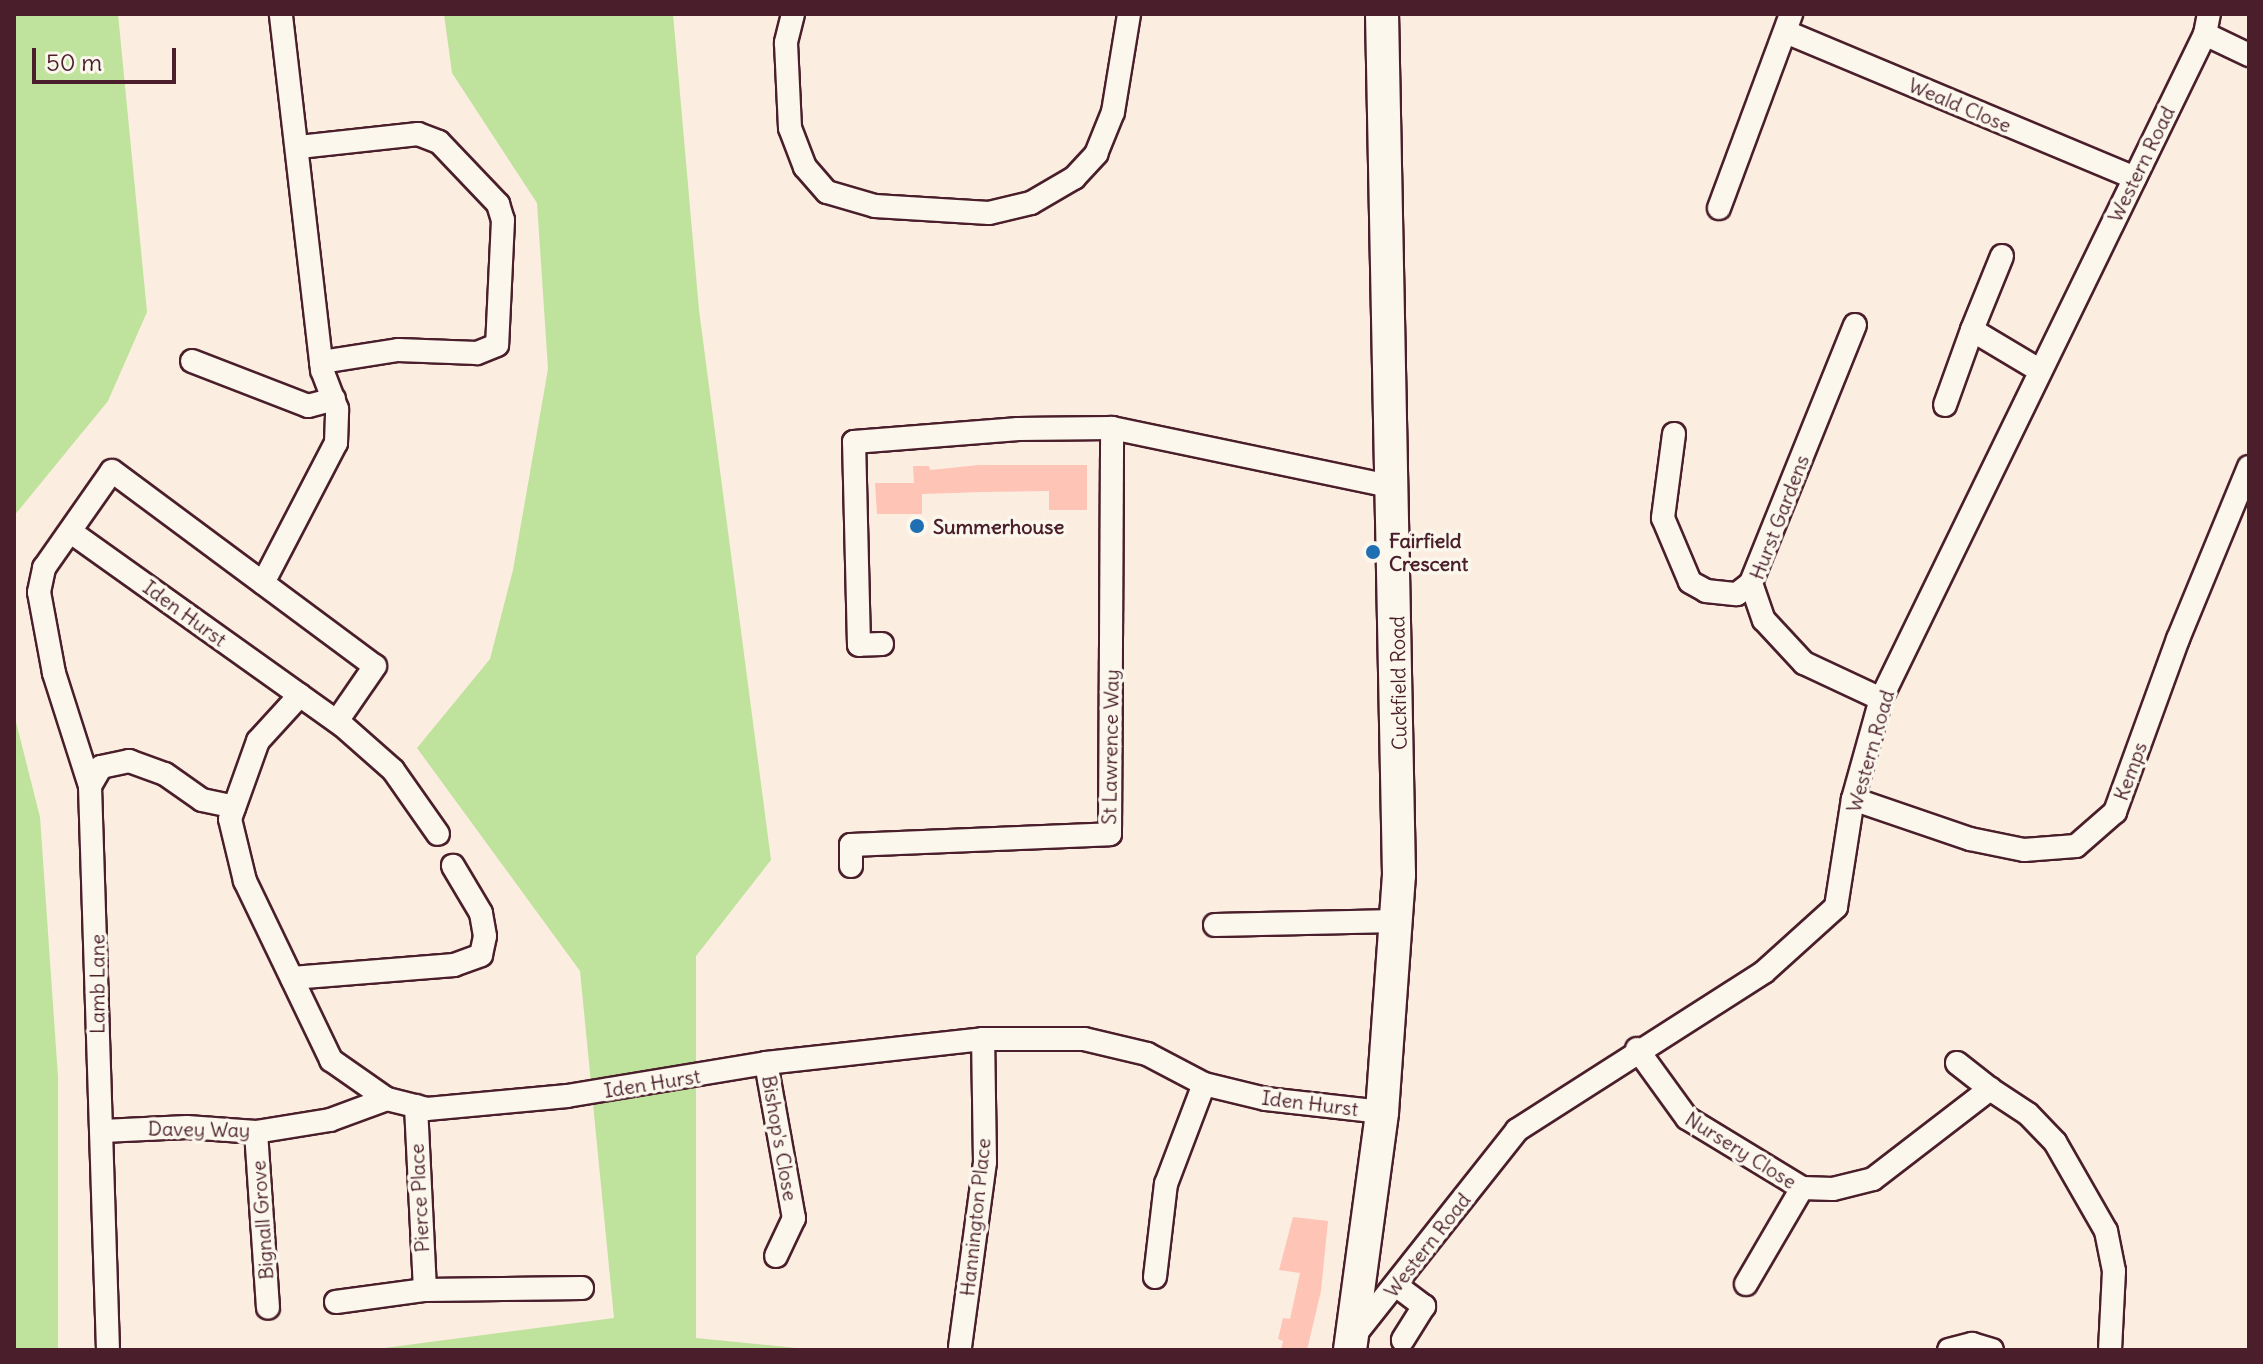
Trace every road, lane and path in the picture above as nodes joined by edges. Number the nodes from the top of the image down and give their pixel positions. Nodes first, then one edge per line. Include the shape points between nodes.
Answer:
1 (281, 14) edge
2 (793, 14) edge
3 (1129, 14) edge
4 (1382, 14) edge
5 (1788, 23) edge
6 (2207, 24) edge
7 (2249, 55) edge
8 (299, 147) junction
9 (2135, 178) junction
10 (1719, 208) dead end
11 (2002, 256) dead end
12 (1855, 325) dead end
13 (1972, 330) junction
14 (192, 361) dead end
15 (321, 362) junction
16 (2039, 370) junction
17 (334, 399) junction
18 (1945, 405) dead end
19 (1112, 428) junction
20 (1674, 434) dead end
21 (2249, 467) edge
22 (1394, 487) junction
23 (71, 532) junction
24 (263, 583) junction
25 (1751, 583) junction
26 (882, 644) dead end
27 (300, 695) junction
28 (1881, 699) junction
29 (337, 721) junction
30 (90, 786) junction
31 (1853, 799) junction
32 (234, 807) junction
33 (438, 834) dead end
34 (453, 866) dead end
35 (851, 866) dead end
36 (1396, 921) junction
37 (1215, 925) dead end
38 (292, 978) junction
39 (983, 1039) junction
40 (1637, 1049) junction
41 (766, 1063) junction
42 (1957, 1063) dead end
43 (1204, 1084) junction
44 (1990, 1089) junction
45 (387, 1099) junction
46 (416, 1106) junction
47 (1382, 1112) junction
48 (103, 1131) junction
49 (256, 1132) junction
50 (1802, 1188) junction
51 (776, 1256) dead end
52 (1155, 1277) dead end
53 (1746, 1284) dead end
54 (1397, 1286) junction
55 (582, 1288) dead end
56 (425, 1290) junction
57 (336, 1302) dead end
58 (268, 1308) dead end
59 (1403, 1340) dead end
60 (1352, 1343) edge
61 (960, 1347) dead end
62 (108, 1350) edge
63 (1949, 1350) edge
64 (1992, 1350) edge
65 (2110, 1350) edge

1 - 8 street
2 - 3 street via 786,43 790,128 805,167 827,192 888,208 989,213 1031,203 1074,178 1096,154 1113,112
4 - 22 street, Cuckfield Road
5 - 9 street, Weald Close
5 - 10 street
6 - 7 street
6 - 9 street, Western Road
8 - 15 street
8 - 15 street via 418,134 439,142 498,204 503,220 497,345 477,353 398,350
9 - 16 street, Western Road
11 - 13 street
12 - 25 street, Hurst Gardens
13 - 16 street
13 - 18 street
14 - 17 street via 308,406
15 - 17 street
16 - 28 street, Western Road
17 - 24 street via 336,443
19 - 22 street
19 - 26 street via 1018,429 854,442 859,645
19 - 35 street, St Lawrence Way via 1110,834 851,845
20 - 25 street via 1663,518 1690,582 1706,591 1737,594
21 - 31 street, Kemps via 2115,812 2076,846 2024,850 1970,839
22 - 36 street, Cuckfield Road via 1400,754
23 - 24 street, Lamb Lane via 112,471
23 - 27 street, Iden Hurst
23 - 30 street, Lamb Lane via 44,568 39,592 54,673
24 - 29 street via 375,666
25 - 28 street, Hurst Gardens via 1764,620 1804,663
27 - 29 street, Iden Hurst
27 - 32 street, Iden Hurst via 258,741
28 - 31 street, Western Road
29 - 33 street, Iden Hurst via 393,770
30 - 32 street via 101,767 129,761 165,774 202,800
30 - 48 street, Lamb Lane via 97,890 96,1085
31 - 40 street, Western Road via 1836,907 1764,972
32 - 38 street, Iden Hurst via 230,819 245,881
34 - 38 street via 481,913 481,955 454,965
36 - 37 street
36 - 47 street, Cuckfield Road
38 - 45 street, Iden Hurst via 331,1060
39 - 41 street, Iden Hurst
39 - 43 street, Iden Hurst via 1084,1039 1147,1054
39 - 61 street, Hannington Place via 985,1162
40 - 50 street, Nursery Close via 1687,1118
40 - 54 street, Western Road via 1517,1130
41 - 46 street, Iden Hurst via 621,1088
41 - 51 street, Bishop's Close via 794,1218
42 - 44 street
43 - 47 street, Iden Hurst via 1266,1099
43 - 52 street via 1166,1184
44 - 50 street, Nursery Close via 1873,1179 1833,1189
44 - 65 street via 2028,1114 2055,1142 2106,1231 2114,1271
45 - 46 street, Iden Hurst
45 - 49 street, Davey Way via 330,1120
46 - 56 street, Pierce Place
47 - 60 street, Cuckfield Road
48 - 49 street, Davey Way via 187,1127
48 - 62 street, Lamb Lane
49 - 58 street, Bignall Grove
50 - 53 street
54 - 59 street via 1424,1306
54 - 60 street, Western Road
55 - 56 street
56 - 57 street
63 - 64 street via 1972,1344

